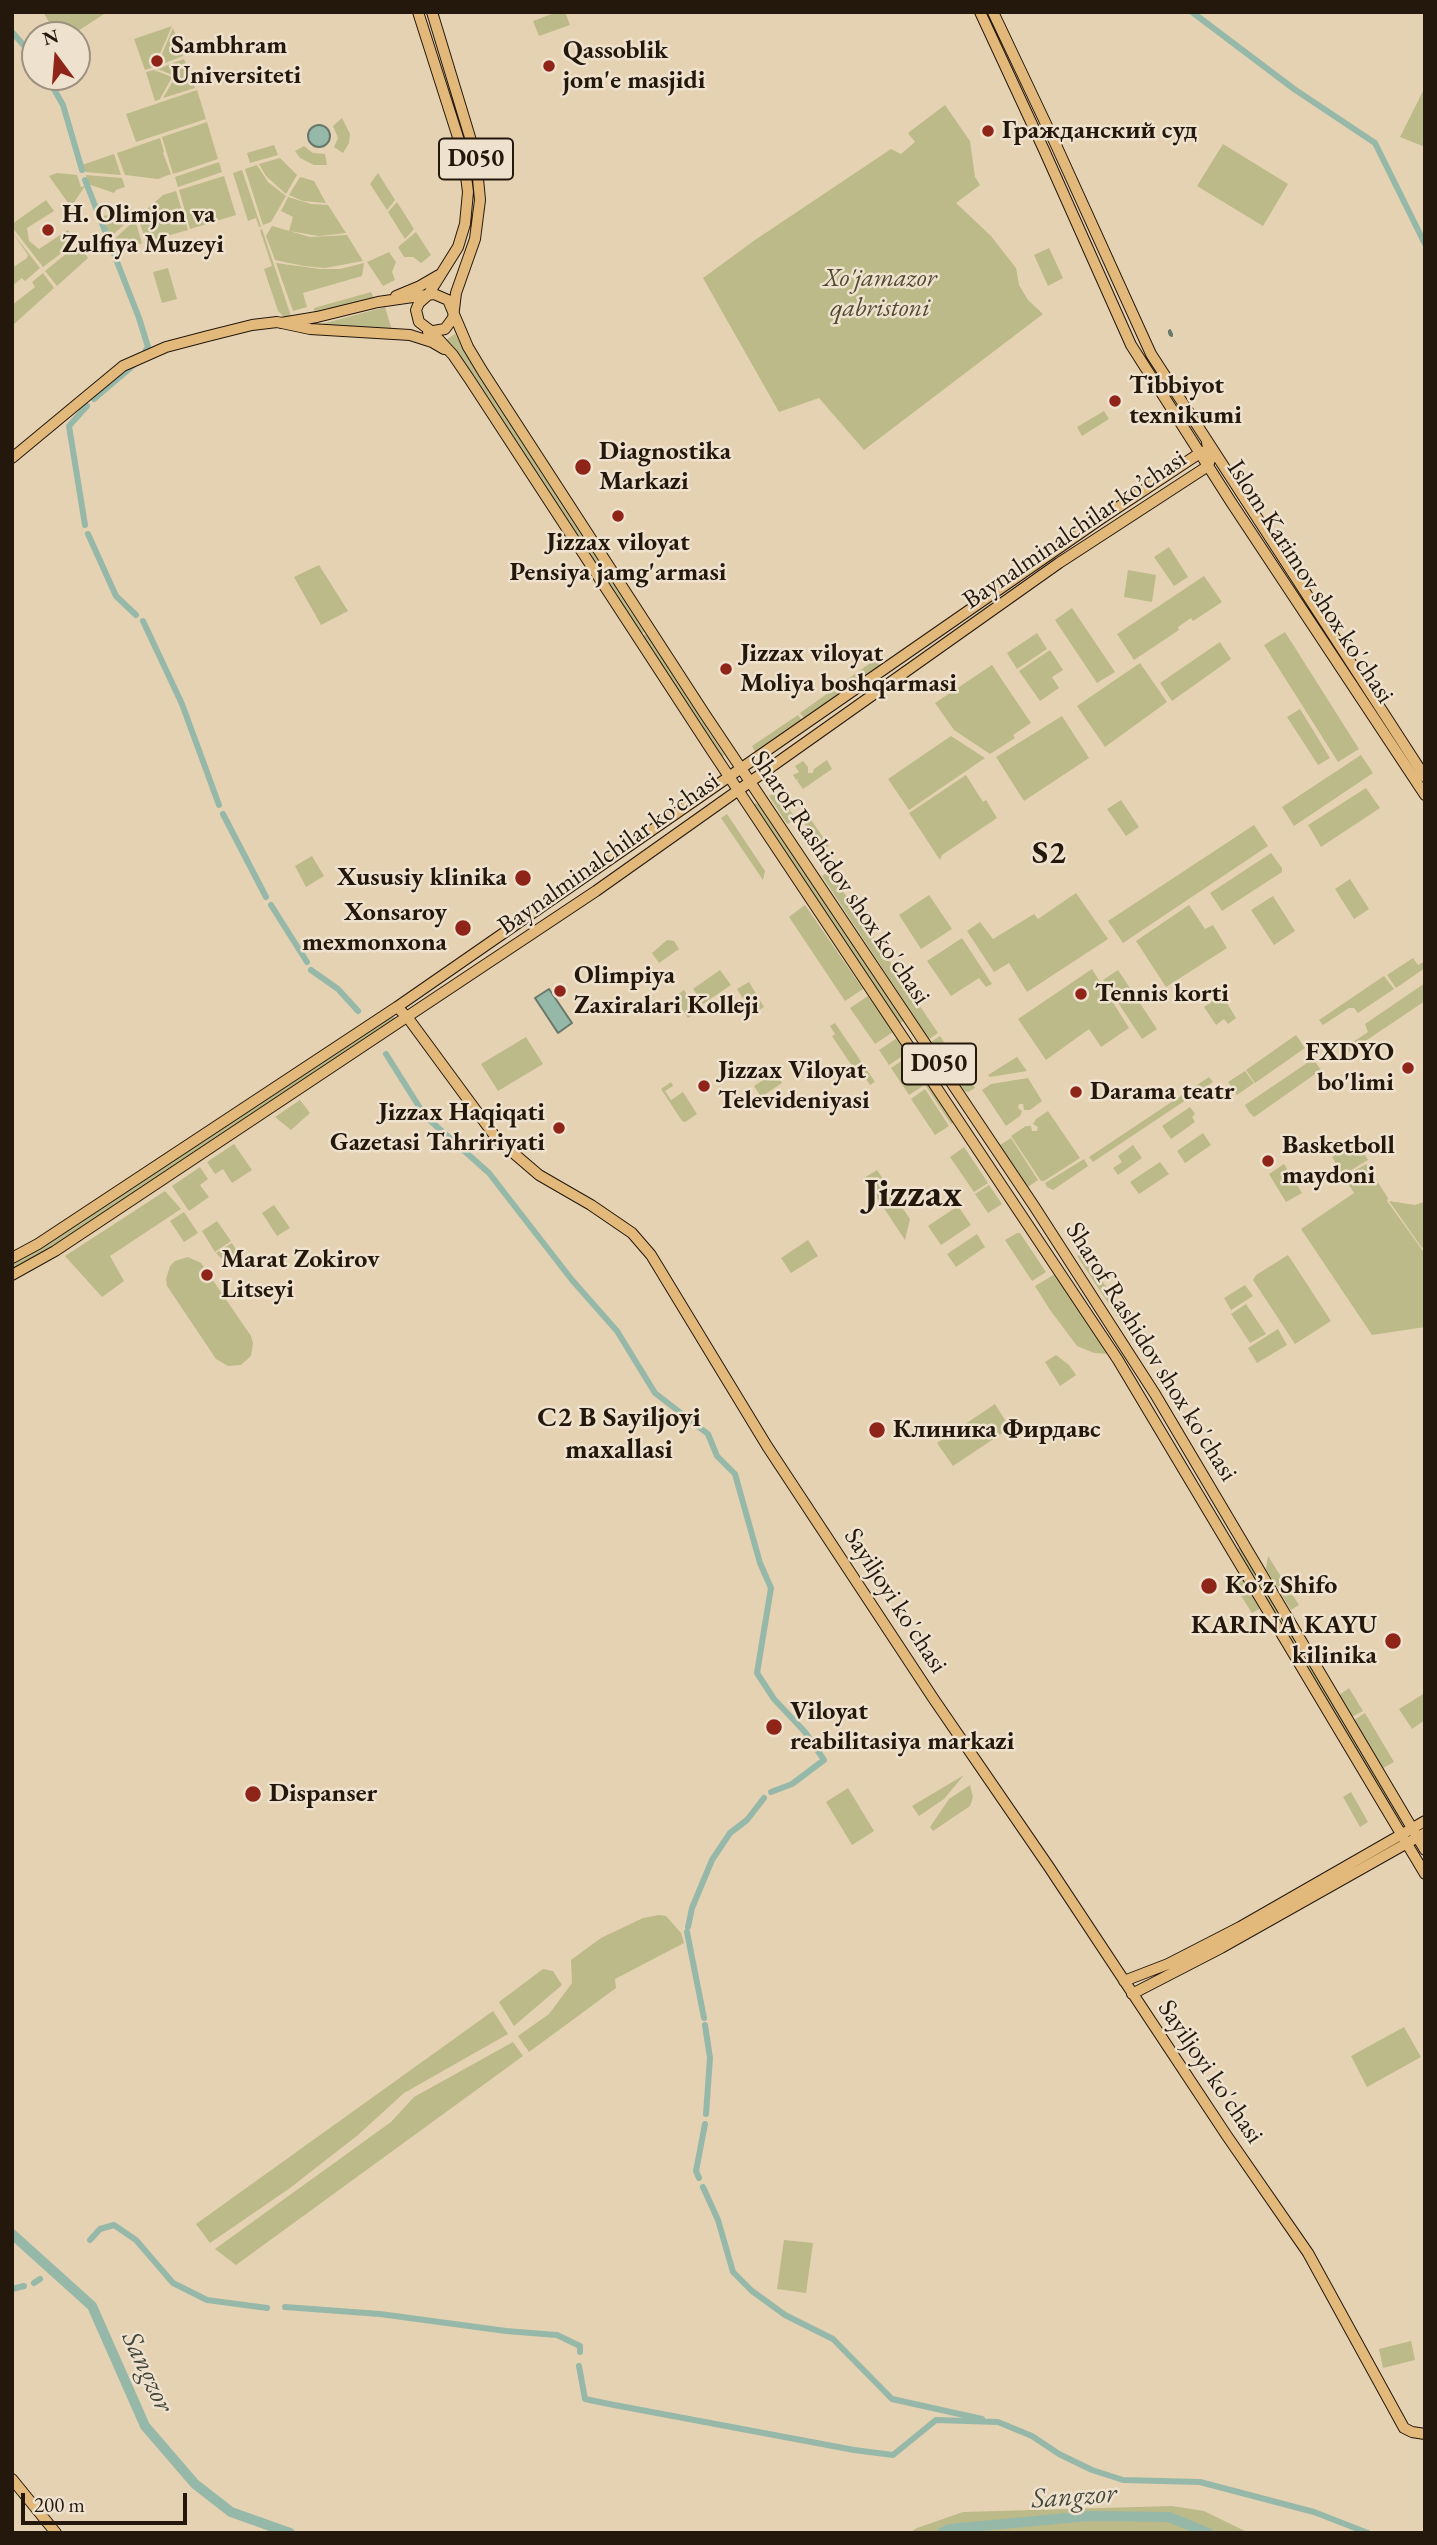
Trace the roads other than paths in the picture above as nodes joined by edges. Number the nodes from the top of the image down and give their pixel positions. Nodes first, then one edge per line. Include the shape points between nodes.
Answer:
1 (418, 12) edge
2 (432, 12) edge
3 (980, 12) edge
4 (993, 12) edge
5 (1056, 145) junction
6 (1044, 150) junction
7 (1077, 194) junction
8 (1065, 199) junction
9 (470, 256) junction
10 (445, 270) junction
11 (428, 295) junction
12 (378, 302) junction
13 (453, 309) junction
14 (281, 323) junction
15 (432, 331) junction
16 (410, 335) junction
17 (468, 347) junction
18 (453, 355) junction
19 (1207, 449) junction
20 (13, 459) edge
21 (1218, 460) junction
22 (1208, 466) junction
23 (742, 770) junction
24 (1425, 777) edge
25 (730, 778) junction
26 (750, 781) junction
27 (738, 789) junction
28 (1425, 795) edge
29 (587, 877) junction
30 (596, 891) junction
31 (397, 1007) junction
32 (408, 1018) junction
33 (915, 1029) junction
34 (903, 1036) junction
35 (12, 1258) edge
36 (12, 1275) edge
37 (1221, 1504) junction
38 (1206, 1508) junction
39 (1425, 1821) edge
40 (1418, 1833) edge
41 (1401, 1835) junction
42 (1425, 1850) edge
43 (1425, 1874) edge
44 (1124, 1981) junction
45 (1132, 1994) junction
46 (1425, 2434) edge
47 (12, 2479) edge
48 (56, 2533) edge

1 - 10 main road, Sharof Rashidov shox ko'chasi / D050 via 467,175 464,224
2 - 9 main road, D050 via 478,169 479,217
3 - 6 main road, Islom Karimov shox ko'chasi
4 - 5 main road, Islom Karimov shox ko'chasi
5 - 6 main road via 1053,152
5 - 7 main road, Islom Karimov shox ko'chasi
6 - 8 main road, Islom Karimov shox ko'chasi
7 - 8 main road via 1069,191
7 - 19 main road, Islom Karimov shox ko'chasi via 1151,354
8 - 19 main road, Islom Karimov shox ko'chasi via 1130,345
9 - 13 main road, D050
9 - 17 main road, D050 via 460,307
10 - 11 main road, Sharof Rashidov shox ko'chasi / D050
10 - 12 main road via 420,286
11 - 12 main road
11 - 13 main road via 444,296
11 - 15 main road, Sharof Rashidov shox ko'chasi / D050 via 416,314 421,325
12 - 14 main road
13 - 15 main road, D050 via 448,326
13 - 17 main road, Sharof Rashidov shox ko'chasi / D050
14 - 16 main road
14 - 20 main road via 252,326 144,355 123,366
15 - 16 main road
15 - 18 main road, Sharof Rashidov shox ko'chasi / D050
16 - 18 main road
17 - 23 main road, Sharof Rashidov shox ko'chasi / D050
18 - 25 main road, Sharof Rashidov shox ko'chasi / D050
19 - 21 main road, Islom Karimov shox ko'chasi
19 - 22 main road, Islom Karimov shox ko'chasi
19 - 23 main road, Baynalminalchilar ko’chasi
21 - 22 main road, Baynalminalchilar ko’chasi
21 - 24 main road, Islom Karimov shox ko'chasi
22 - 26 main road, Baynalminalchilar ko’chasi via 1059,563
22 - 28 main road, Islom Karimov shox ko'chasi
23 - 25 main road, Baynalminalchilar ko’chasi
23 - 26 main road, Sharof Rashidov shox ko'chasi / D050
25 - 27 main road, Sharof Rashidov shox ko'chasi / D050
25 - 29 main road, Baynalminalchilar ko’chasi
26 - 27 main road, Baynalminalchilar ko’chasi
26 - 33 main road, Sharof Rashidov shox ko'chasi / D050
27 - 30 main road, Baynalminalchilar ko’chasi
27 - 34 main road, Sharof Rashidov shox ko'chasi / D050
29 - 30 main road via 586,890
29 - 31 main road, Baynalminalchilar ko’chasi
30 - 32 main road, Baynalminalchilar ko’chasi
31 - 32 main road, Sayiljoyi ko'chasi
31 - 35 main road, Baynalminalchilar ko’chasi
32 - 36 main road, Baynalminalchilar ko’chasi
32 - 44 main road, Sayiljoyi ko'chasi via 497,1139 539,1175 632,1233 651,1255 767,1446
33 - 34 main road via 906,1026
33 - 37 main road, Sharof Rashidov shox ko'chasi / D050 via 1075,1267
34 - 38 main road, Sharof Rashidov shox ko'chasi / D050 via 1118,1360
37 - 38 main road via 1209,1498
37 - 40 main road, Sharof Rashidov shox ko'chasi / D050
38 - 41 main road, Sharof Rashidov shox ko'chasi / D050
39 - 40 main road
40 - 41 main road
40 - 42 main road, D050
41 - 43 main road, D050
41 - 44 main road via 1240,1927
41 - 45 main road via 1221,1948
44 - 45 main road, Sayiljoyi ko'chasi
45 - 46 main road, Sayiljoyi ko'chasi via 1308,2253 1404,2428
47 - 48 main road

